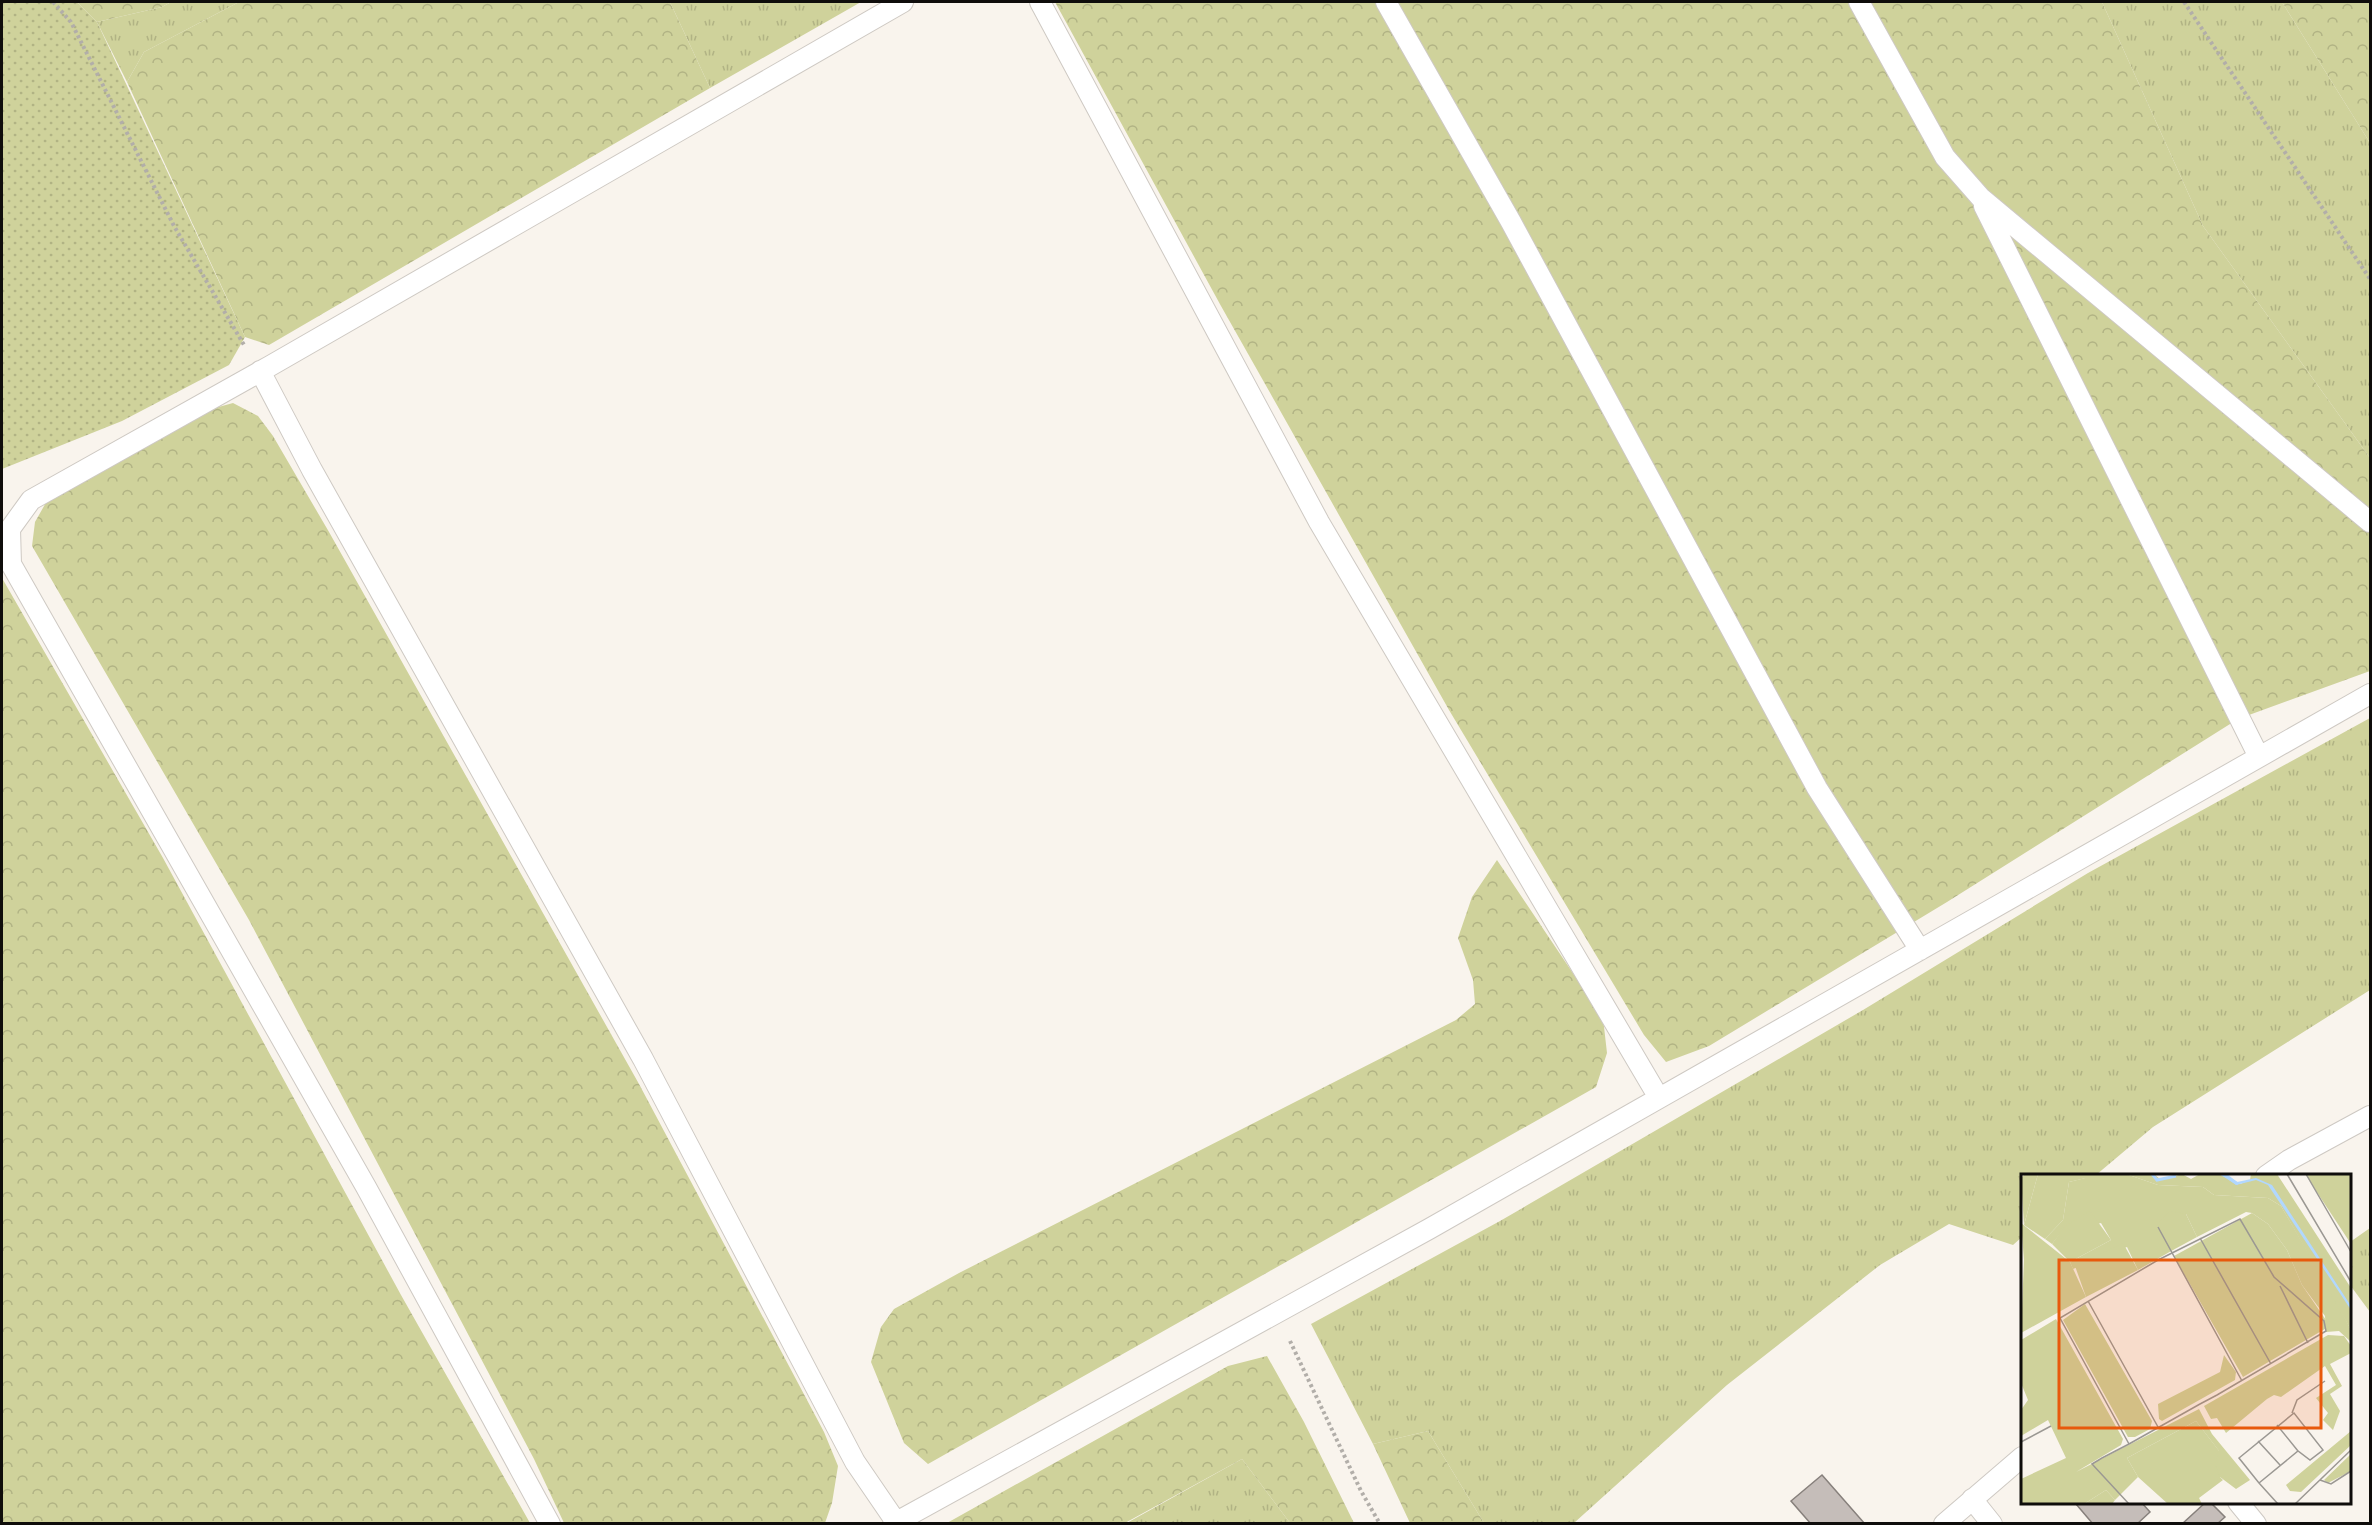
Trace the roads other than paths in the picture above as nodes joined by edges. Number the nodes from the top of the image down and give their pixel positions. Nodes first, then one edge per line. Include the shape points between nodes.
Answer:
1 (903, 2) edge
2 (1040, 2) edge
3 (1386, 2) edge
4 (1859, 2) edge
5 (1981, 198) junction
6 (260, 371) junction
7 (2370, 522) edge
8 (2370, 694) edge
9 (2259, 757) junction
10 (1920, 950) junction
11 (1659, 1098) junction
12 (2370, 1116) edge
13 (2269, 1174) edge
14 (2021, 1458) edge
15 (1972, 1499) junction
16 (2239, 1504) edge
17 (895, 1523) edge
18 (550, 1524) edge
19 (1944, 1524) edge
20 (1992, 1524) edge
21 (2256, 1524) edge

1 - 6 lane
2 - 11 lane via 1319,522
3 - 10 lane via 1511,222 1816,788
4 - 5 lane via 1945,157
5 - 7 lane
5 - 9 lane
6 - 17 lane via 643,1059 855,1462
6 - 18 lane via 31,500 10,529 11,564 366,1187
8 - 9 lane
9 - 10 lane
10 - 11 lane
11 - 17 lane
12 - 13 lane
14 - 15 lane
15 - 19 lane
15 - 20 lane
16 - 21 lane

